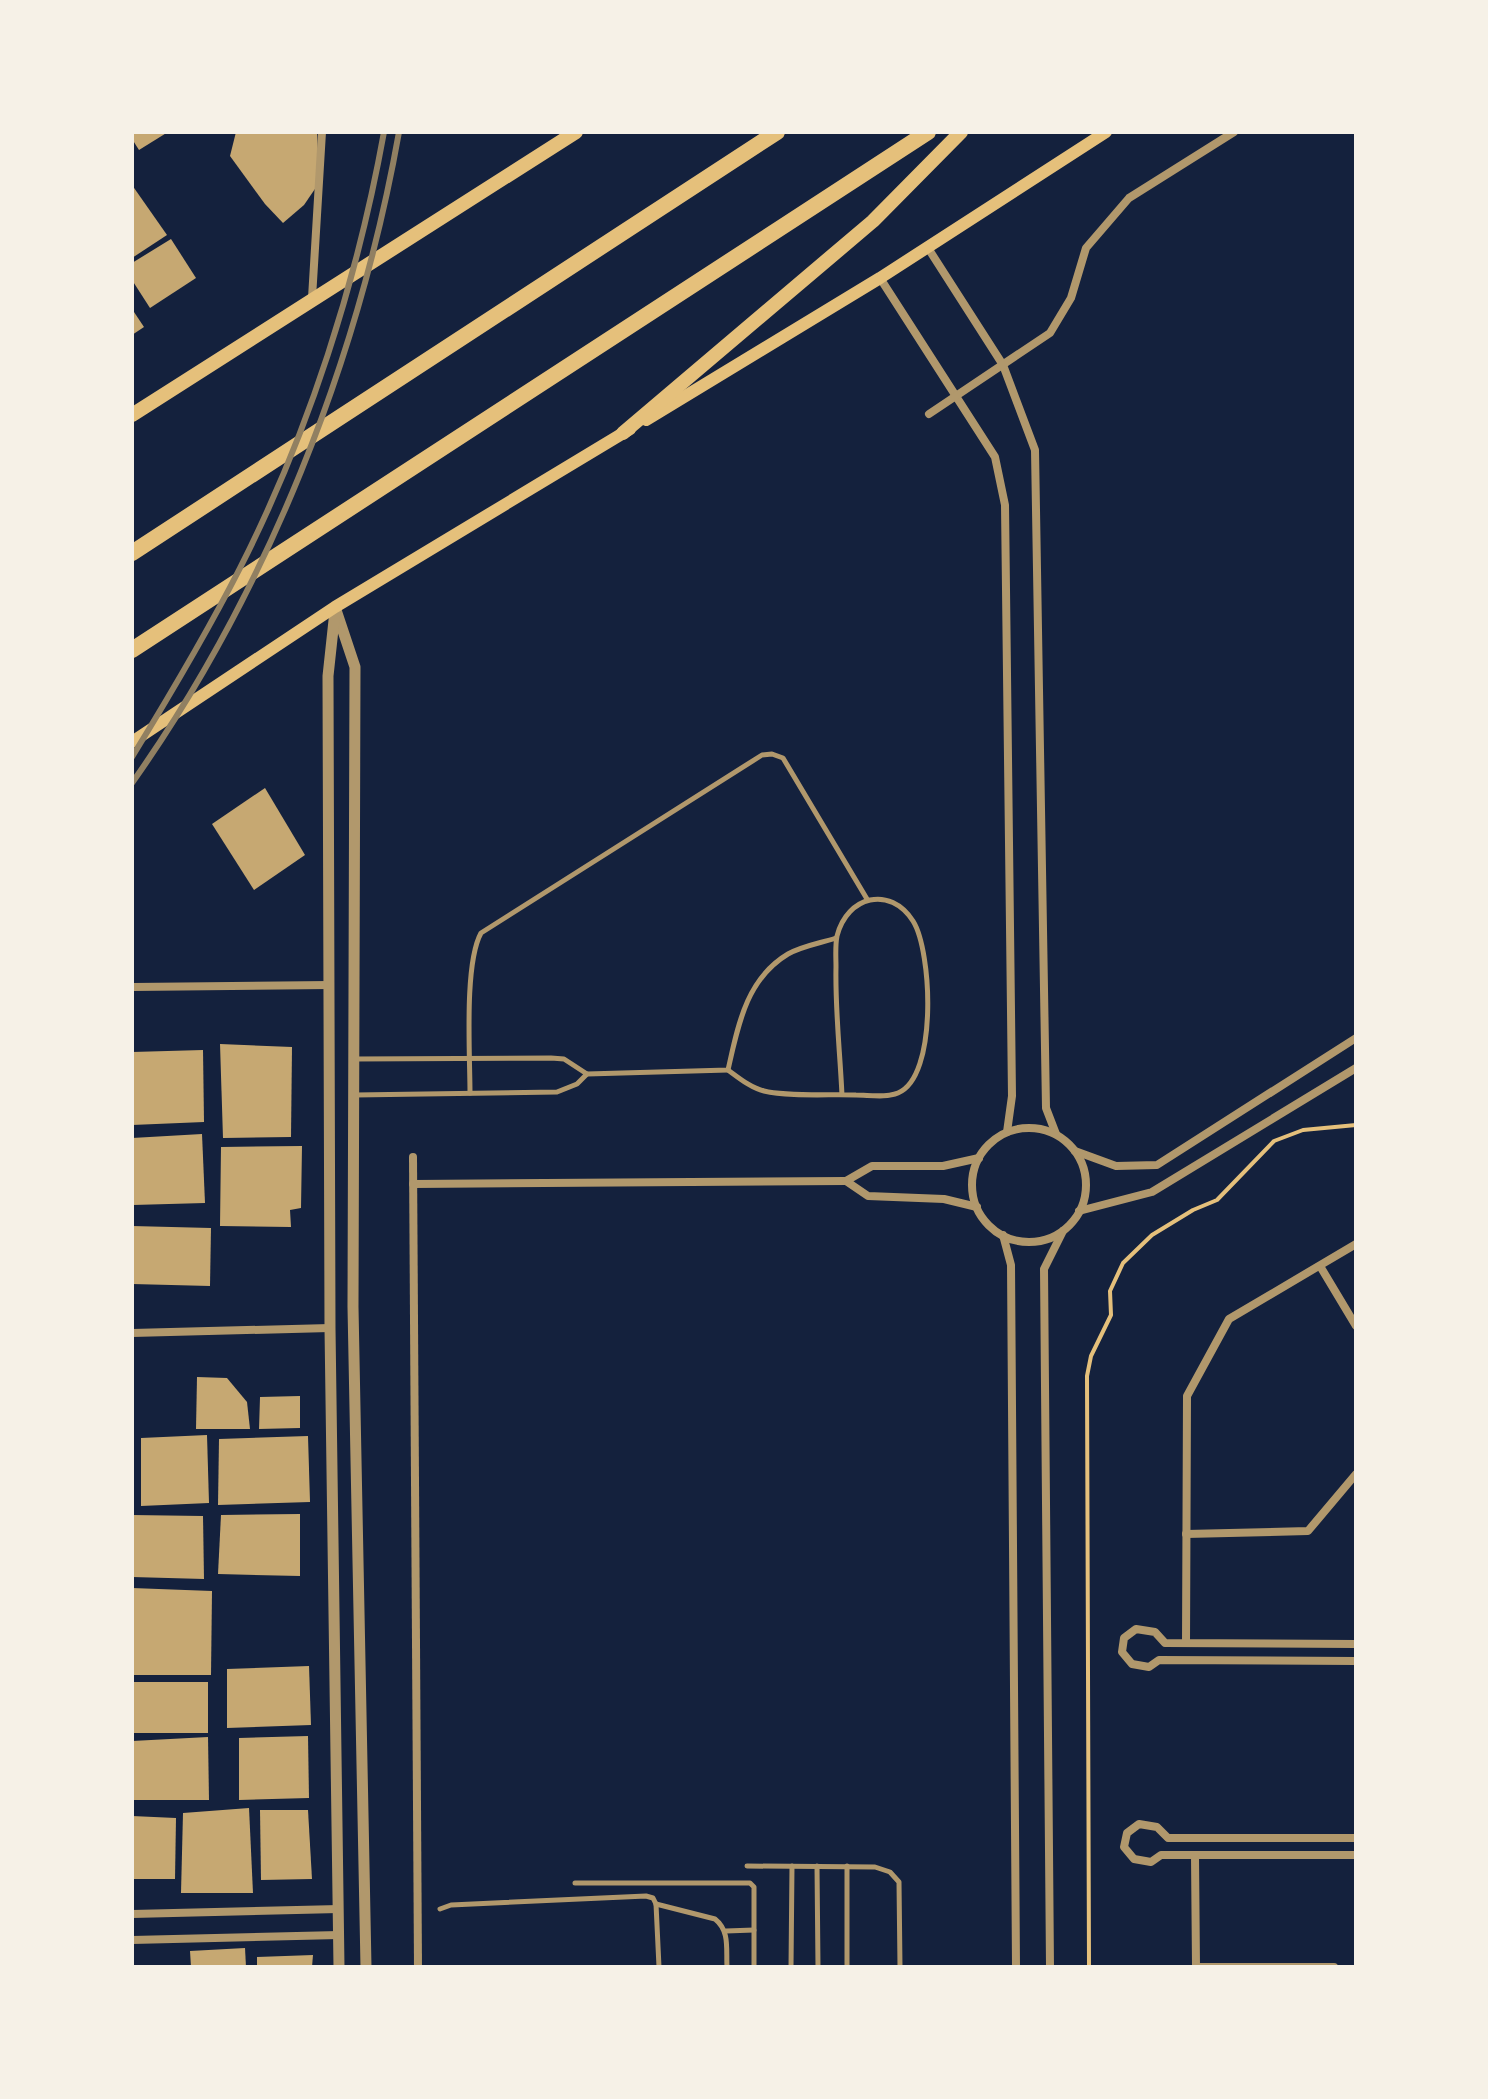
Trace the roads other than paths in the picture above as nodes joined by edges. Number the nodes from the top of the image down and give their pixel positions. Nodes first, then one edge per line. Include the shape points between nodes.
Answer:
1 (322, 132) edge
2 (576, 132) edge
3 (777, 132) edge
4 (928, 132) edge
5 (961, 132) edge
6 (1106, 132) edge
7 (1234, 132) edge
8 (928, 248) junction
9 (880, 278) junction
10 (312, 298) junction
11 (1003, 365) junction
12 (956, 396) junction
13 (929, 414) dead end
14 (132, 415) edge
15 (623, 433) junction
16 (132, 553) edge
17 (335, 607) junction
18 (132, 650) edge
19 (132, 742) edge
20 (867, 899) junction
21 (836, 938) junction
22 (330, 985) junction
23 (132, 987) edge
24 (1356, 1038) edge
25 (470, 1058) junction
26 (354, 1059) junction
27 (1356, 1068) edge
28 (728, 1070) junction
29 (587, 1074) junction
30 (470, 1093) junction
31 (354, 1095) junction
32 (842, 1095) junction
33 (1007, 1132) junction
34 (1056, 1134) junction
35 (1075, 1151) junction
36 (413, 1157) dead end
37 (979, 1158) junction
38 (846, 1181) junction
39 (413, 1184) junction
40 (977, 1207) junction
41 (1079, 1211) junction
42 (1063, 1231) junction
43 (1003, 1235) junction
44 (1356, 1244) edge
45 (1320, 1266) junction
46 (1356, 1326) edge
47 (330, 1328) junction
48 (132, 1333) edge
49 (1356, 1474) edge
50 (1186, 1534) junction
51 (1186, 1643) junction
52 (1356, 1644) edge
53 (1356, 1661) edge
54 (1356, 1838) edge
55 (1356, 1855) edge
56 (1195, 1856) junction
57 (747, 1866) dead end
58 (792, 1866) junction
59 (817, 1866) junction
60 (847, 1866) junction
61 (575, 1883) dead end
62 (656, 1904) junction
63 (339, 1909) junction
64 (440, 1909) dead end
65 (132, 1914) edge
66 (754, 1930) junction
67 (726, 1931) junction
68 (339, 1935) junction
69 (132, 1940) edge
70 (339, 1967) edge
71 (366, 1967) edge
72 (418, 1967) edge
73 (659, 1967) edge
74 (727, 1967) edge
75 (754, 1967) edge
76 (791, 1967) edge
77 (818, 1967) edge
78 (847, 1967) edge
79 (900, 1967) edge
80 (1016, 1967) edge
81 (1050, 1967) edge
82 (1196, 1967) edge
83 (1334, 1967) edge

1 - 10 street
2 - 10 main road
3 - 16 highway
4 - 18 highway
5 - 15 main road via 873,221
6 - 8 main road
7 - 11 street via 1129,198 1086,248 1071,298 1050,333
8 - 9 main road
8 - 11 street
9 - 12 street
9 - 15 main road
10 - 14 main road
11 - 12 street
11 - 34 street via 1035,450 1046,1108
12 - 13 street
12 - 33 street via 995,457 1005,505 1012,1096
15 - 17 main road
17 - 19 main road
17 - 22 street via 328,676
17 - 26 street via 355,667
20 - 21 lane via 854,906
20 - 25 lane via 783,758 762,755 481,933 471,966
20 - 32 lane via 903,908 915,924 929,1019 923,1055 909,1085 898,1093
21 - 28 lane via 789,953 768,969 750,992
21 - 32 lane
22 - 23 street
22 - 47 street
24 - 35 street via 1157,1165 1116,1166
25 - 26 lane
25 - 29 lane via 564,1059
25 - 30 lane
26 - 31 street
27 - 41 street via 1152,1192
28 - 29 lane
28 - 32 lane via 765,1092
29 - 30 lane via 557,1092
30 - 31 lane
31 - 71 street
33 - 34 street via 1031,1128
33 - 37 street
34 - 35 street
35 - 41 street via 1085,1174
36 - 39 street
37 - 38 street via 943,1166 872,1166
37 - 40 street via 973,1182
38 - 39 street
38 - 40 street via 868,1196 944,1199
39 - 72 street
40 - 43 street
41 - 42 street
42 - 43 street via 1027,1242
42 - 81 street via 1044,1269
43 - 80 street via 1011,1265
44 - 45 street
45 - 46 street
45 - 50 street via 1229,1319 1187,1396
47 - 48 street
47 - 63 street
49 - 50 street via 1308,1531
50 - 51 street
51 - 52 street
51 - 53 street via 1165,1643 1155,1632 1136,1629 1124,1638 1122,1652 1132,1664 1149,1667 1159,1660
54 - 56 street via 1168,1838 1157,1827 1139,1824 1127,1833 1124,1847 1134,1859
55 - 56 street
56 - 82 street
57 - 58 lane
58 - 59 lane
58 - 76 lane
59 - 60 lane
59 - 77 lane
60 - 78 lane
60 - 79 lane via 875,1867 899,1882
61 - 66 lane via 744,1881 754,1887
62 - 64 lane via 646,1896
62 - 67 lane via 715,1919
62 - 73 lane
63 - 65 street
63 - 68 street
66 - 67 lane
66 - 75 lane
67 - 74 lane
68 - 69 street
68 - 70 street
82 - 83 street

